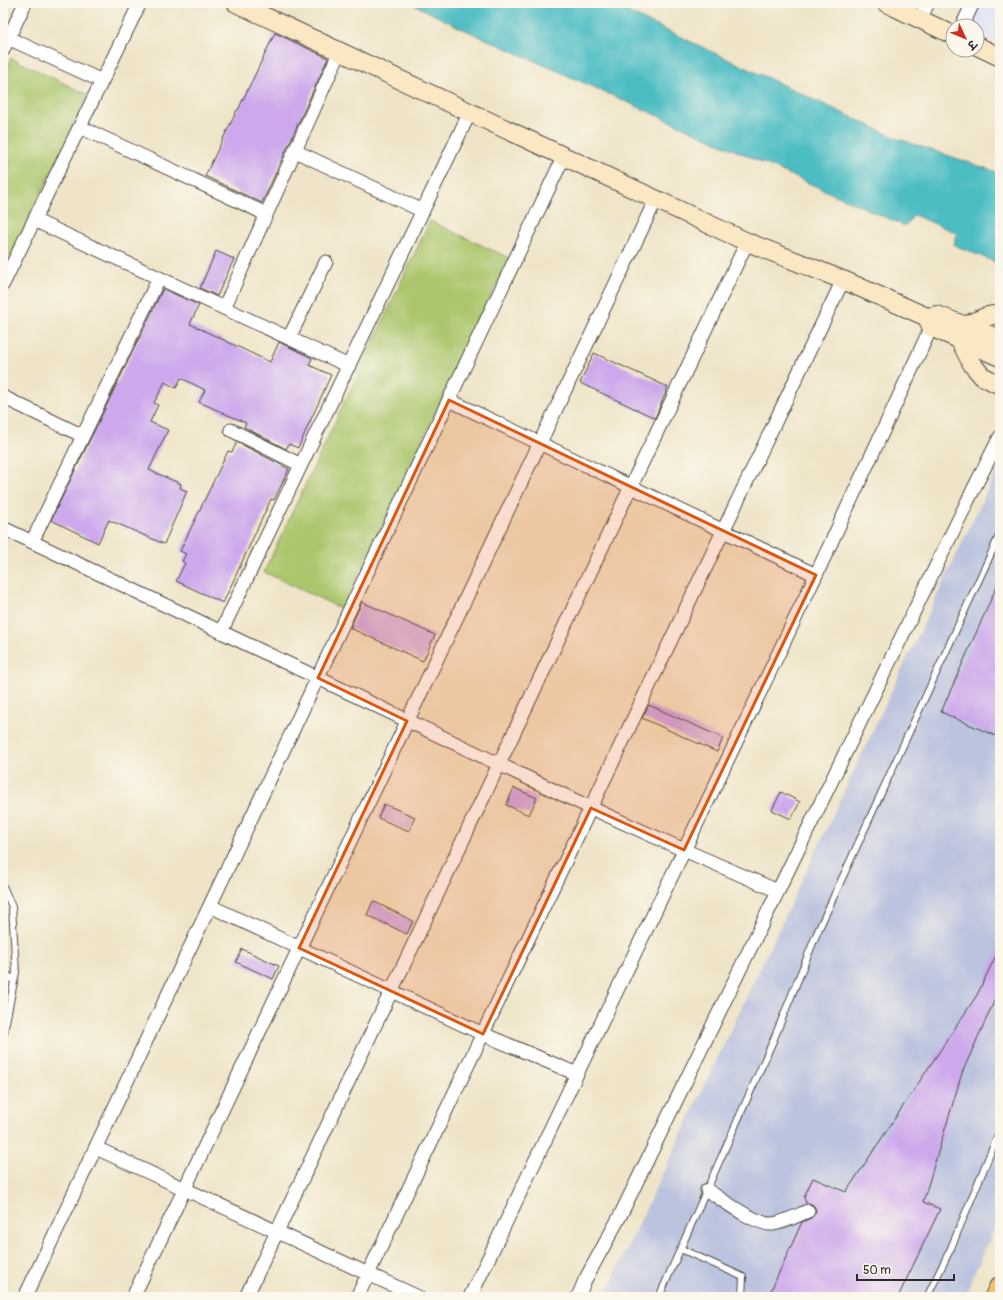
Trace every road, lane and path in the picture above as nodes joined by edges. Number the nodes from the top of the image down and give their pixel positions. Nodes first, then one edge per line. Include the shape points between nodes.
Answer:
1 (25, 3) edge
2 (140, 3) edge
3 (236, 3) edge
4 (886, 3) edge
5 (928, 3) edge
6 (973, 3) edge
7 (966, 18) edge
8 (920, 19) junction
9 (945, 31) edge
10 (6, 44) edge
11 (985, 50) edge
12 (340, 51) junction
13 (1000, 57) edge
14 (102, 81) junction
15 (470, 112) junction
16 (80, 127) junction
17 (295, 151) junction
18 (564, 156) junction
19 (656, 199) junction
20 (423, 211) junction
21 (266, 214) junction
22 (34, 220) junction
23 (747, 242) junction
24 (326, 262) dead end
25 (159, 278) junction
26 (843, 280) junction
27 (3, 284) edge
28 (224, 308) junction
29 (1000, 315) edge
30 (932, 320) junction
31 (962, 333) junction
32 (289, 338) junction
33 (1000, 339) edge
34 (1000, 356) edge
35 (349, 366) junction
36 (1000, 385) edge
37 (3, 397) edge
38 (449, 400) junction
39 (231, 430) dead end
40 (83, 436) junction
41 (1000, 437) edge
42 (539, 444) junction
43 (301, 465) junction
44 (631, 487) junction
45 (3, 528) edge
46 (723, 530) junction
47 (1000, 534) edge
48 (32, 542) junction
49 (816, 574) junction
50 (221, 632) junction
51 (318, 678) junction
52 (407, 720) junction
53 (499, 764) junction
54 (590, 808) junction
55 (684, 850) junction
56 (3, 886) edge
57 (778, 891) junction
58 (210, 906) junction
59 (299, 948) junction
60 (3, 971) edge
61 (14, 981) junction
62 (391, 991) junction
63 (483, 1034) junction
64 (3, 1037) edge
65 (577, 1074) junction
66 (1000, 1130) edge
67 (96, 1148) junction
68 (184, 1189) junction
69 (707, 1190) junction
70 (808, 1211) dead end
71 (277, 1232) junction
72 (681, 1249) junction
73 (368, 1274) junction
74 (1000, 1288) edge
75 (25, 1297) edge
76 (133, 1297) edge
77 (246, 1297) edge
78 (357, 1297) edge
79 (418, 1297) edge
80 (470, 1297) edge
81 (578, 1297) edge
82 (659, 1297) edge
83 (742, 1297) edge
84 (927, 1297) edge
85 (996, 1297) edge

1 - 10 street
2 - 14 street
3 - 12 street
4 - 8 street
5 - 8 street
6 - 7 street
8 - 9 street
10 - 14 street
11 - 13 street
12 - 15 street
12 - 17 street
14 - 16 street
15 - 18 street
15 - 20 street
16 - 21 street
16 - 22 street
17 - 20 street
17 - 21 street
18 - 19 street
18 - 38 street
19 - 23 street
19 - 42 street
20 - 35 street
21 - 28 street
22 - 25 street
22 - 27 street
23 - 26 street
23 - 44 street
24 - 32 street
25 - 28 street
25 - 40 street
26 - 30 street
26 - 46 street
28 - 32 street
29 - 31 street via 982,318
30 - 31 street
30 - 49 street
31 - 33 street
31 - 34 street
31 - 36 street via 972,364 982,376
32 - 35 street
35 - 43 street
37 - 40 street
38 - 42 street
38 - 51 street
39 - 43 street
40 - 48 street
41 - 57 street
42 - 44 street
42 - 52 street
43 - 50 street
44 - 46 street
44 - 53 street
45 - 48 street
46 - 49 street
46 - 54 street
47 - 69 lane via 817,933 773,1041
48 - 50 street
49 - 55 street
50 - 51 street
51 - 52 street
51 - 58 street
52 - 53 street
52 - 59 street
53 - 54 street
53 - 62 street
54 - 55 street
54 - 63 street
55 - 57 street
55 - 65 street
56 - 61 lane via 12,906 16,972
57 - 81 street
58 - 59 street
58 - 67 street
59 - 62 street
59 - 68 street
60 - 61 lane
61 - 64 lane
62 - 63 street
62 - 71 street
63 - 65 street
63 - 73 street
65 - 80 street
66 - 84 lane via 951,1248
67 - 68 street
67 - 75 street
68 - 71 street
68 - 76 street
69 - 70 street via 758,1222 771,1224
69 - 72 lane
71 - 73 street
71 - 77 street
72 - 82 lane
72 - 83 lane via 743,1277
73 - 78 street
73 - 79 street
74 - 85 highway

